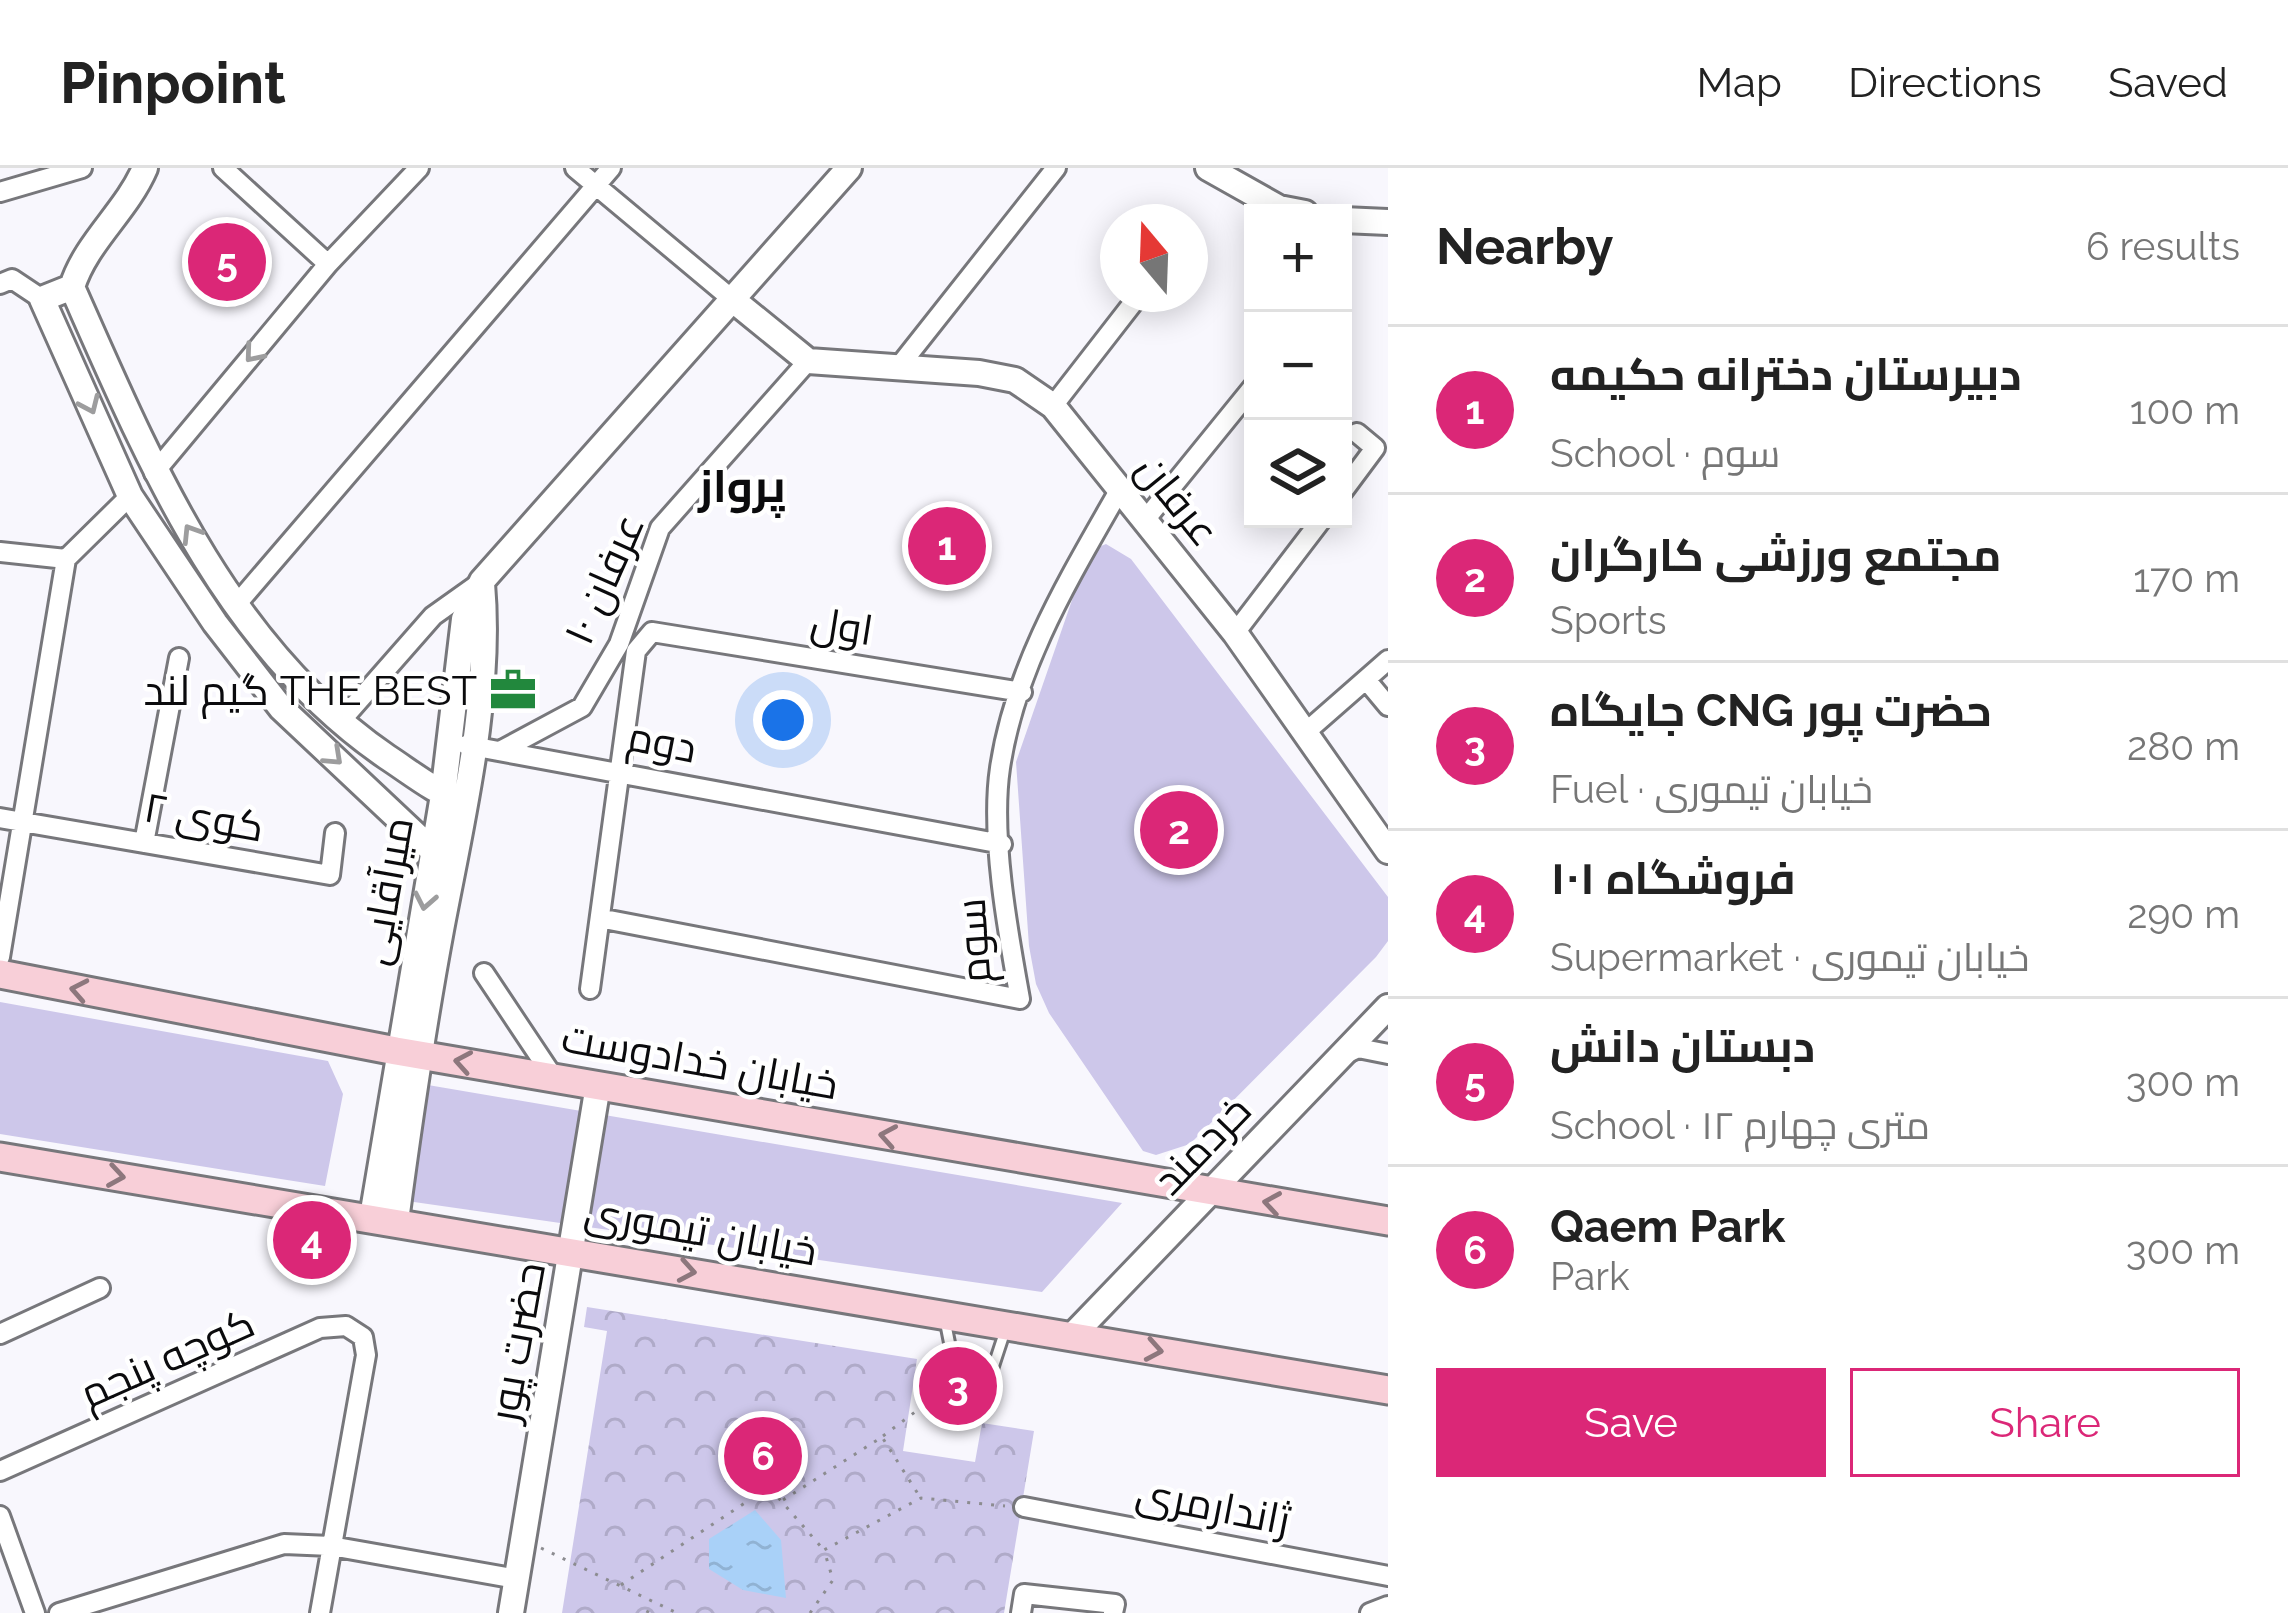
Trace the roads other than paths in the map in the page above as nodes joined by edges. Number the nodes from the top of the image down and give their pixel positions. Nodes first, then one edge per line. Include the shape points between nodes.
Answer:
1 (82, 168) edge
2 (145, 168) edge
3 (223, 168) edge
4 (419, 168) edge
5 (575, 168) edge
6 (611, 168) edge
7 (849, 168) edge
8 (1056, 168) edge
9 (1216, 170) edge
10 (595, 186) junction
11 (0, 192) edge
12 (1273, 204) edge
13 (1352, 220) edge
14 (1388, 222) edge
15 (328, 264) junction
16 (0, 284) edge
17 (72, 286) junction
18 (42, 298) junction
19 (734, 300) junction
20 (1126, 312) edge
21 (808, 361) junction
22 (897, 368) junction
23 (1244, 398) edge
24 (1053, 406) junction
25 (1357, 433) dead end
26 (154, 473) junction
27 (1352, 479) edge
28 (1120, 489) junction
29 (130, 496) junction
30 (1145, 520) junction
31 (1315, 528) edge
32 (0, 552) edge
33 (66, 559) junction
34 (482, 581) junction
35 (236, 605) junction
36 (1235, 633) junction
37 (179, 658) dead end
38 (1388, 660) edge
39 (1368, 682) junction
40 (1022, 692) junction
41 (1388, 706) edge
42 (339, 723) junction
43 (1307, 731) junction
44 (460, 744) junction
45 (500, 751) junction
46 (621, 771) junction
47 (454, 799) junction
48 (0, 818) edge
49 (25, 823) junction
50 (335, 832) dead end
51 (144, 843) junction
52 (1002, 844) junction
53 (1388, 851) edge
54 (444, 856) junction
55 (604, 919) junction
56 (0, 957) edge
57 (484, 973) dead end
58 (0, 974) edge
59 (590, 988) dead end
60 (1388, 1007) edge
61 (407, 1052) junction
62 (1388, 1054) edge
63 (1341, 1056) junction
64 (554, 1078) junction
65 (598, 1084) junction
66 (0, 1157) edge
67 (1209, 1193) junction
68 (384, 1219) junction
69 (1388, 1221) edge
70 (572, 1251) junction
71 (100, 1288) dead end
72 (944, 1314) junction
73 (1007, 1325) junction
74 (0, 1334) edge
75 (1072, 1336) junction
76 (1388, 1390) edge
77 (0, 1472) edge
78 (1024, 1508) road end
79 (0, 1516) edge
80 (332, 1546) junction
81 (1388, 1576) edge
82 (517, 1579) junction
83 (1388, 1606) edge
84 (35, 1613) edge
85 (58, 1613) edge
86 (320, 1613) edge
87 (511, 1613) edge
88 (1021, 1613) edge
89 (1113, 1613) edge
90 (1370, 1613) edge

1 - 11 street
2 - 17 street
3 - 15 street
4 - 15 street
5 - 10 street
6 - 10 street
7 - 19 street
8 - 22 street
9 - 12 street
10 - 19 street
10 - 35 street
13 - 14 street
15 -> 26 street
16 - 18 street via 12,279
17 - 18 street
17 - 26 street
18 -> 29 street
19 - 21 street
19 - 34 street
20 - 24 street
21 - 22 street, عرفان
21 - 45 street, عرفان ۱۰ via 660,528 619,644 582,707
22 - 24 street, عرفان via 1015,380
23 - 30 street
24 - 28 street, عرفان
25 - 27 street via 1376,448
35 -> 26 street
28 - 30 street, عرفان
28 - 40 street, سوم via 1043,625
29 - 33 street
29 -> 54 street via 280,709
30 - 36 street, عرفان
31 - 36 street
32 - 33 street
33 - 49 street
34 - 42 street via 433,616
34 - 44 street, میرآقایی via 485,619
35 - 42 street via 300,688
36 - 43 street, عرفان
37 - 51 street
38 - 39 street
39 - 41 street
39 - 43 street
40 - 46 street, اول via 652,632 636,651
40 - 52 street, سوم via 1000,770
42 - 47 street
43 - 53 street, عرفان
44 - 45 street, دوم
44 - 47 street, میرآقایی
45 - 46 street, دوم
46 - 52 street, دوم
46 - 55 street
47 - 54 street, میرآقایی
48 - 49 street, کوی ۲
49 - 51 street, کوی ۲
49 - 56 street
50 - 51 street, کوی ۲ via 330,875
52 - 55 street, سوم via 1020,999
54 - 61 street, میرآقایی
55 - 59 street
57 - 64 street
61 -> 58 main road, خیابان خدادوست
60 - 63 street, خردمند
64 -> 61 main road, خیابان خدادوست
61 - 68 street, میرآقایی
62 - 63 street via 1358,1048
63 - 67 street, خردمند
64 - 65 main road, خیابان خدادوست
67 -> 65 main road, خیابان خدادوست
65 - 70 street, حضرت پور
66 -> 68 main road, خیابان تیموری
69 -> 67 main road, خیابان خدادوست
67 - 75 street, خردمند
68 - 70 main road, خیابان تیموری
70 -> 72 main road, خیابان تیموری
70 - 82 street, حضرت پور
71 - 74 street
72 - 73 main road, خیابان تیموری
72 - 73 lane via 958,1386 983,1398
73 - 75 main road, خیابان تیموری
75 -> 76 main road, خیابان تیموری
77 - 80 street, کوچه پنجم via 320,1328 346,1326 363,1337 366,1355
78 - 81 street, ژاندارمری
79 - 84 street
80 - 82 street
80 - 85 street via 251,1550
80 - 86 street
82 - 87 street, حضرت پور
83 - 90 street
88 - 89 street via 1024,1594 1114,1604

